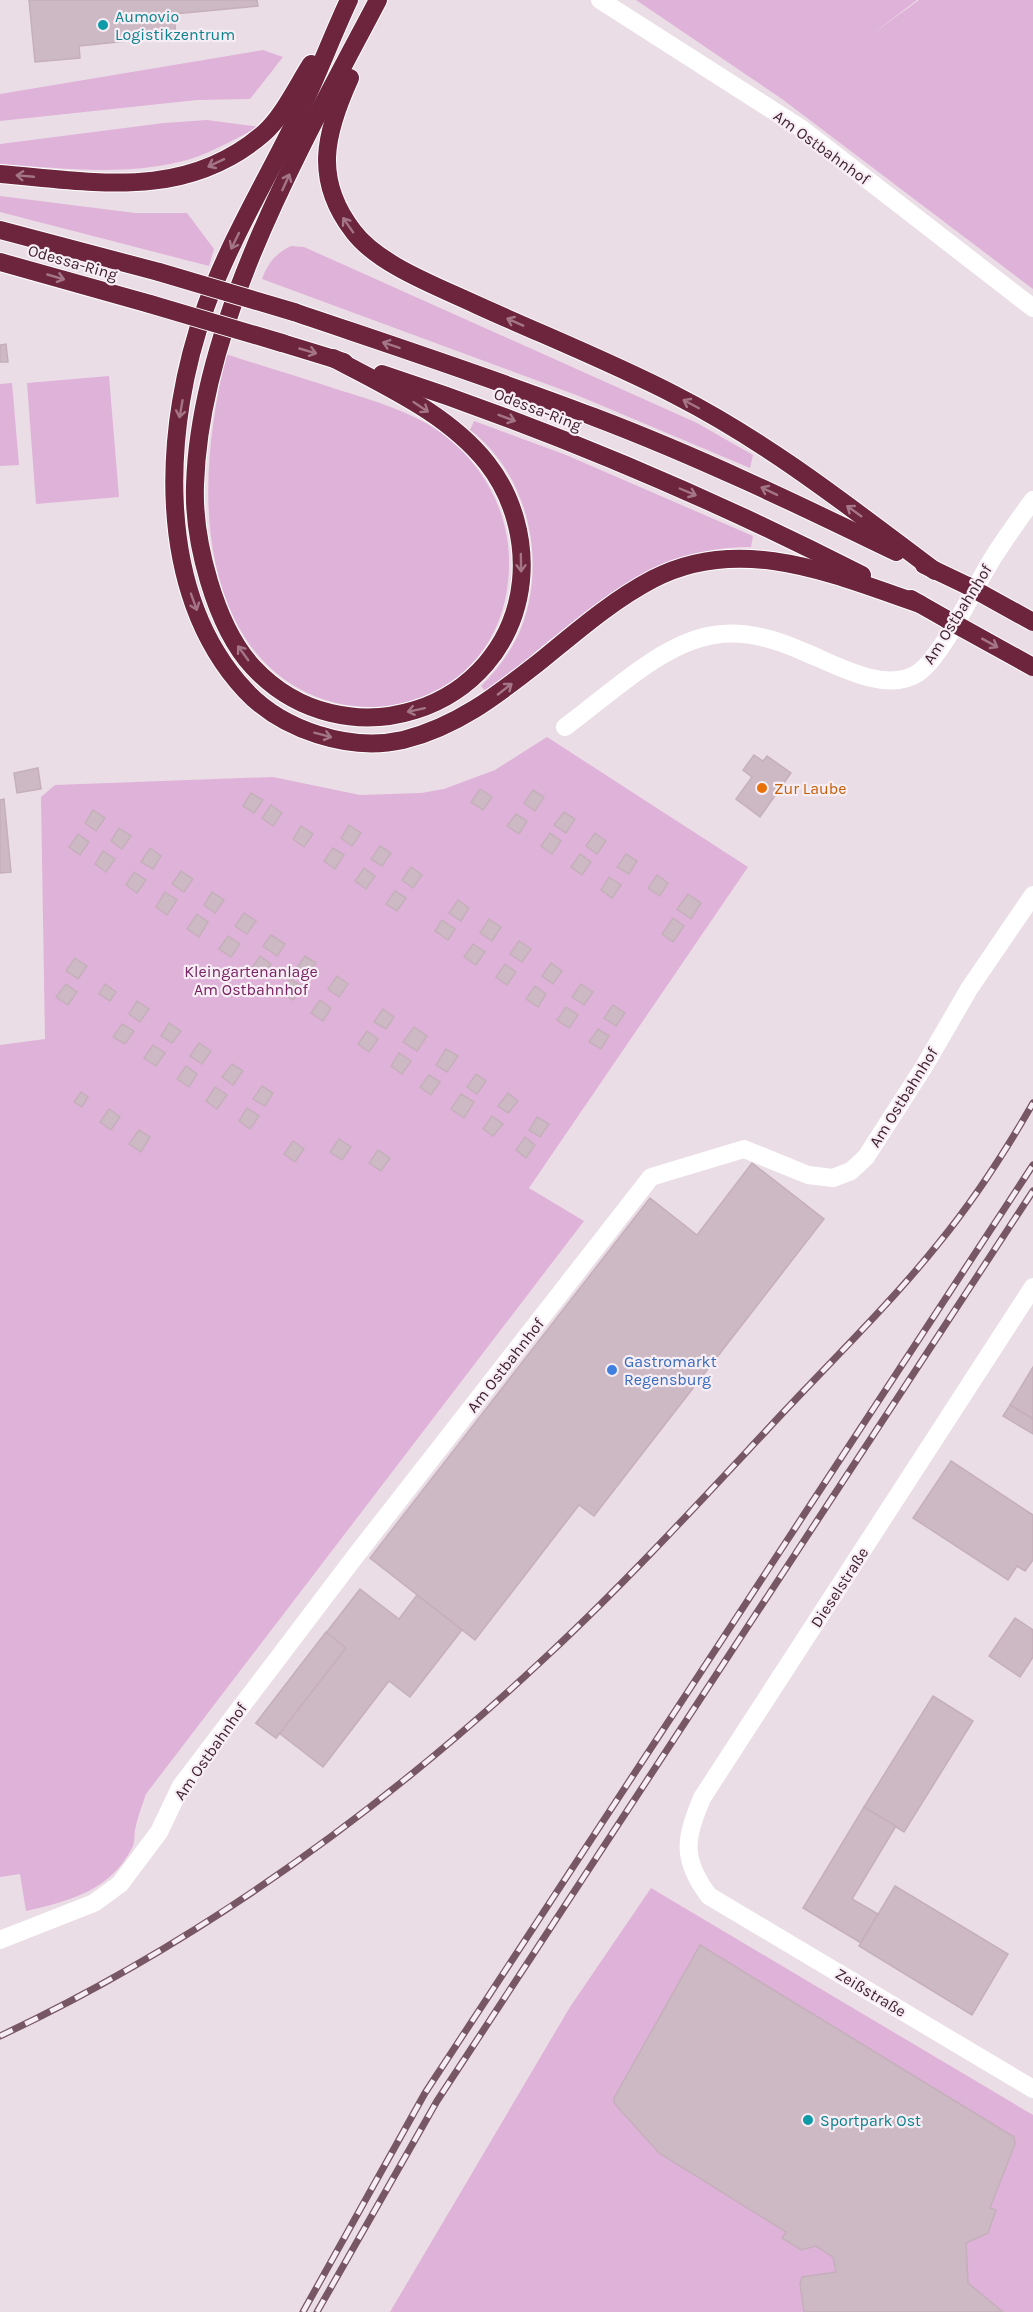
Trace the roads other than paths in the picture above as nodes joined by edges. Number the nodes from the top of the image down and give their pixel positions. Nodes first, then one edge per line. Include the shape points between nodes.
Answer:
1 (378, 0) edge
2 (386, 0) edge
3 (600, 0) edge
4 (346, 6) edge
5 (0, 174) edge
6 (0, 230) edge
7 (0, 261) edge
8 (1033, 308) edge
9 (333, 358) junction
10 (1033, 500) edge
11 (935, 571) junction
12 (920, 604) junction
13 (1033, 622) edge
14 (1033, 667) edge
15 (565, 727) dead end
16 (1033, 895) edge
17 (1033, 1287) edge
18 (709, 1896) joint
19 (0, 1940) edge
20 (1033, 2089) edge

9 -> 1 highway via 400,394 465,440 488,464 518,524 522,565 518,603 507,633 488,665 428,708 382,718 345,716 310,705 283,692 253,667 236,643 207,573 197,530 195,485 215,356 245,274 291,169
11 -> 2 highway via 752,438 674,394 438,287 390,262 354,234 333,198 326,147 333,114
3 - 8 street, Am Ostbahnhof via 802,129
4 -> 5 highway via 266,132 230,157 195,173 156,182 118,184
4 -> 12 highway via 207,304 191,352 177,437 177,534 186,579 217,654 257,703 287,722 346,741 398,741 428,732 491,700 630,593 657,577 723,558 799,565
11 -> 6 highway, Odessa-Ring, bridge via 759,486 596,417 294,312
7 -> 9 highway, Odessa-Ring, bridge
9 -> 12 highway, Odessa-Ring via 455,398 591,450 752,519
10 - 15 street, Am Ostbahnhof via 994,555 932,661 916,674 886,681 860,676 760,636 712,635 659,657
11 - 13 highway, Odessa-Ring, bridge
12 -> 14 highway, Odessa-Ring, bridge
16 - 19 street, Am Ostbahnhof via 969,989 866,1158 850,1171 833,1178 808,1175 744,1149 651,1177 188,1777 159,1832 120,1884 94,1903
17 - 18 street, Dieselstraße via 702,1798 690,1827 688,1849 693,1875
18 - 20 street, Zeißstraße

